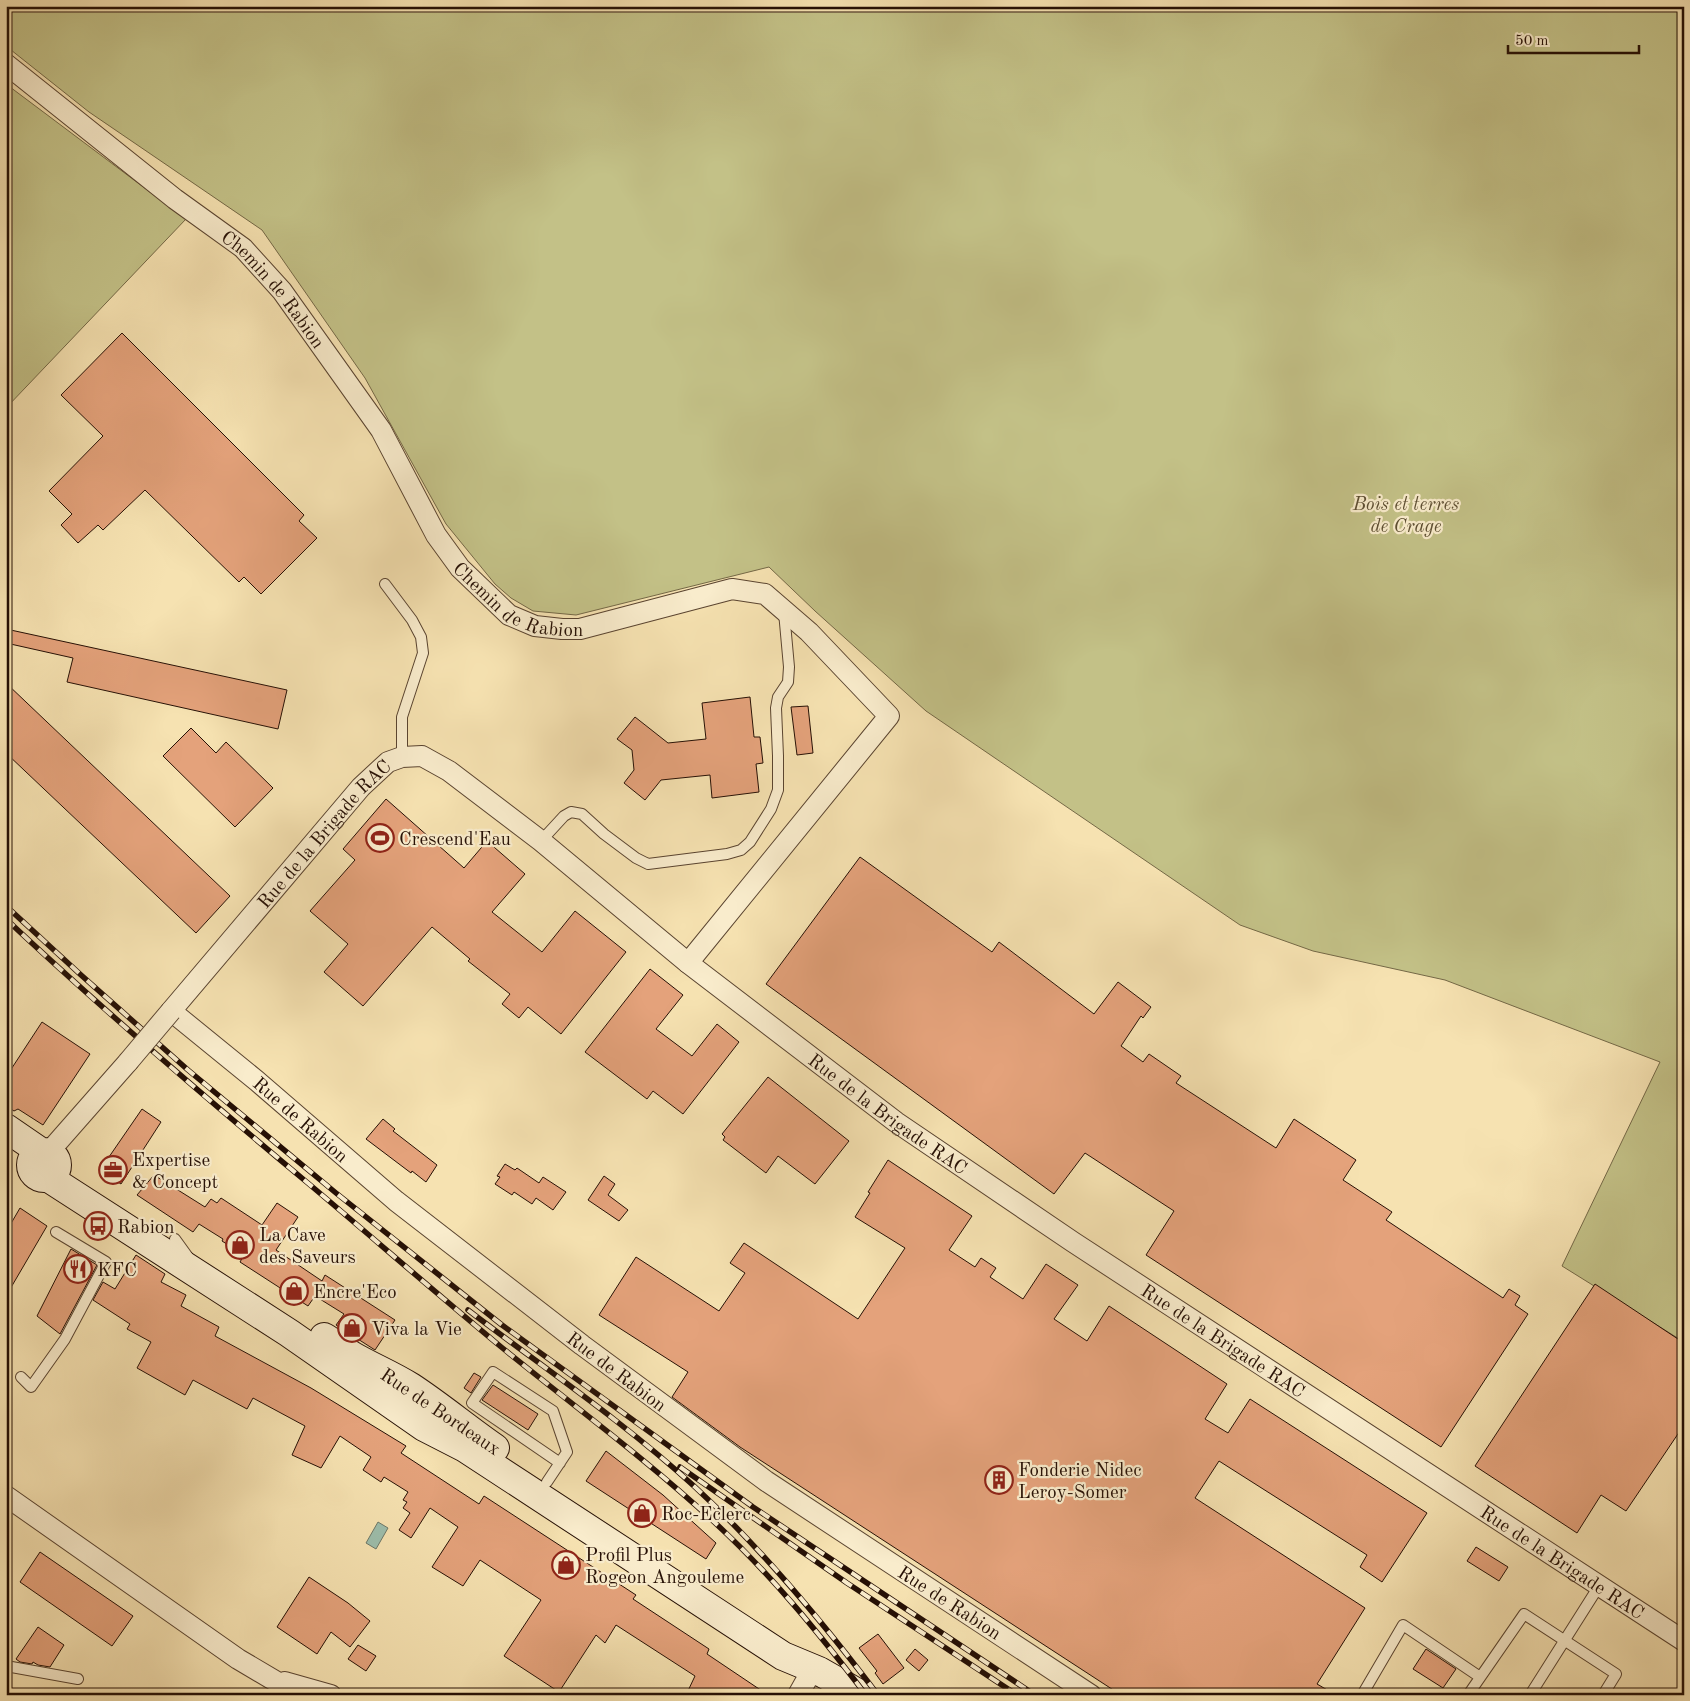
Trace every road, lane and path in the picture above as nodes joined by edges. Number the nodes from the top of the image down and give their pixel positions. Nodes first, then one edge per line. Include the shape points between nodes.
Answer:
1 (6, 64) edge
2 (384, 584) dead end
3 (784, 610) junction
4 (402, 757) junction
5 (541, 841) junction
6 (688, 963) junction
7 (171, 1010) junction
8 (6, 1128) edge
9 (6, 1150) edge
10 (45, 1162) junction
11 (56, 1232) dead end
12 (20, 1377) dead end
13 (374, 1380) junction
14 (462, 1415) junction
15 (554, 1472) junction
16 (6, 1496) edge
17 (1600, 1586) junction
18 (767, 1634) dead end
19 (1565, 1640) junction
20 (1684, 1641) edge
21 (6, 1666) edge
22 (819, 1671) junction
23 (1480, 1677) junction
24 (78, 1679) dead end
25 (274, 1679) junction
26 (800, 1694) edge
27 (299, 1695) edge
28 (331, 1695) edge
29 (861, 1695) edge
30 (1091, 1695) edge
31 (1362, 1695) edge
32 (1468, 1695) edge
33 (1530, 1695) edge
34 (1602, 1695) edge

1 - 3 street, Chemin de Rabion via 175,199 243,248 282,290 381,430 436,534 460,568 509,615 534,626 580,629 732,589 765,594
2 - 4 lane via 412,620 421,637 423,653 402,716
3 - 5 lane via 789,667 788,682 778,697 776,708 778,790 771,809 750,842 741,850 727,854 648,864 604,834 582,814 571,812
3 - 6 street, Chemin de Rabion via 889,716
4 - 5 street, Rue de la Brigade RAC via 422,756 449,771
4 - 7 street, Rue de la Brigade RAC via 388,762 361,787
5 - 6 street, Rue de la Brigade RAC
6 - 17 street, Rue de la Brigade RAC via 912,1133
7 - 10 street, Rue de la Brigade RAC, bridge
7 - 30 street, Rue de Rabion via 396,1201 582,1345 766,1481
8 - 10 main road, Rue de Bordeaux
9 - 10 main road, Rue de Bordeaux
10 - 13 main road, Rue de Bordeaux via 289,1333
10 - 13 main road, Rue de Bordeaux via 175,1239 354,1356
11 - 12 lane via 106,1262 65,1338 31,1387
13 - 14 main road, Rue de Bordeaux via 409,1386
13 - 22 main road, Rue de Bordeaux via 424,1427 465,1448 783,1656
14 - 15 main road, Rue de Bordeaux via 470,1430
14 - 15 lane via 492,1372 553,1411 567,1452
14 - 18 lane
15 - 22 main road, Rue de Bordeaux via 739,1607
16 - 25 street via 238,1659
17 - 19 lane
17 - 20 street, Rue de la Brigade RAC
19 - 23 lane via 1524,1614
19 - 33 lane
19 - 34 lane via 1616,1674
21 - 24 lane
22 - 26 street via 808,1679
22 - 29 main road, Rue de Bordeaux
23 - 31 lane via 1403,1625
23 - 32 lane
25 - 27 street
25 - 28 street

